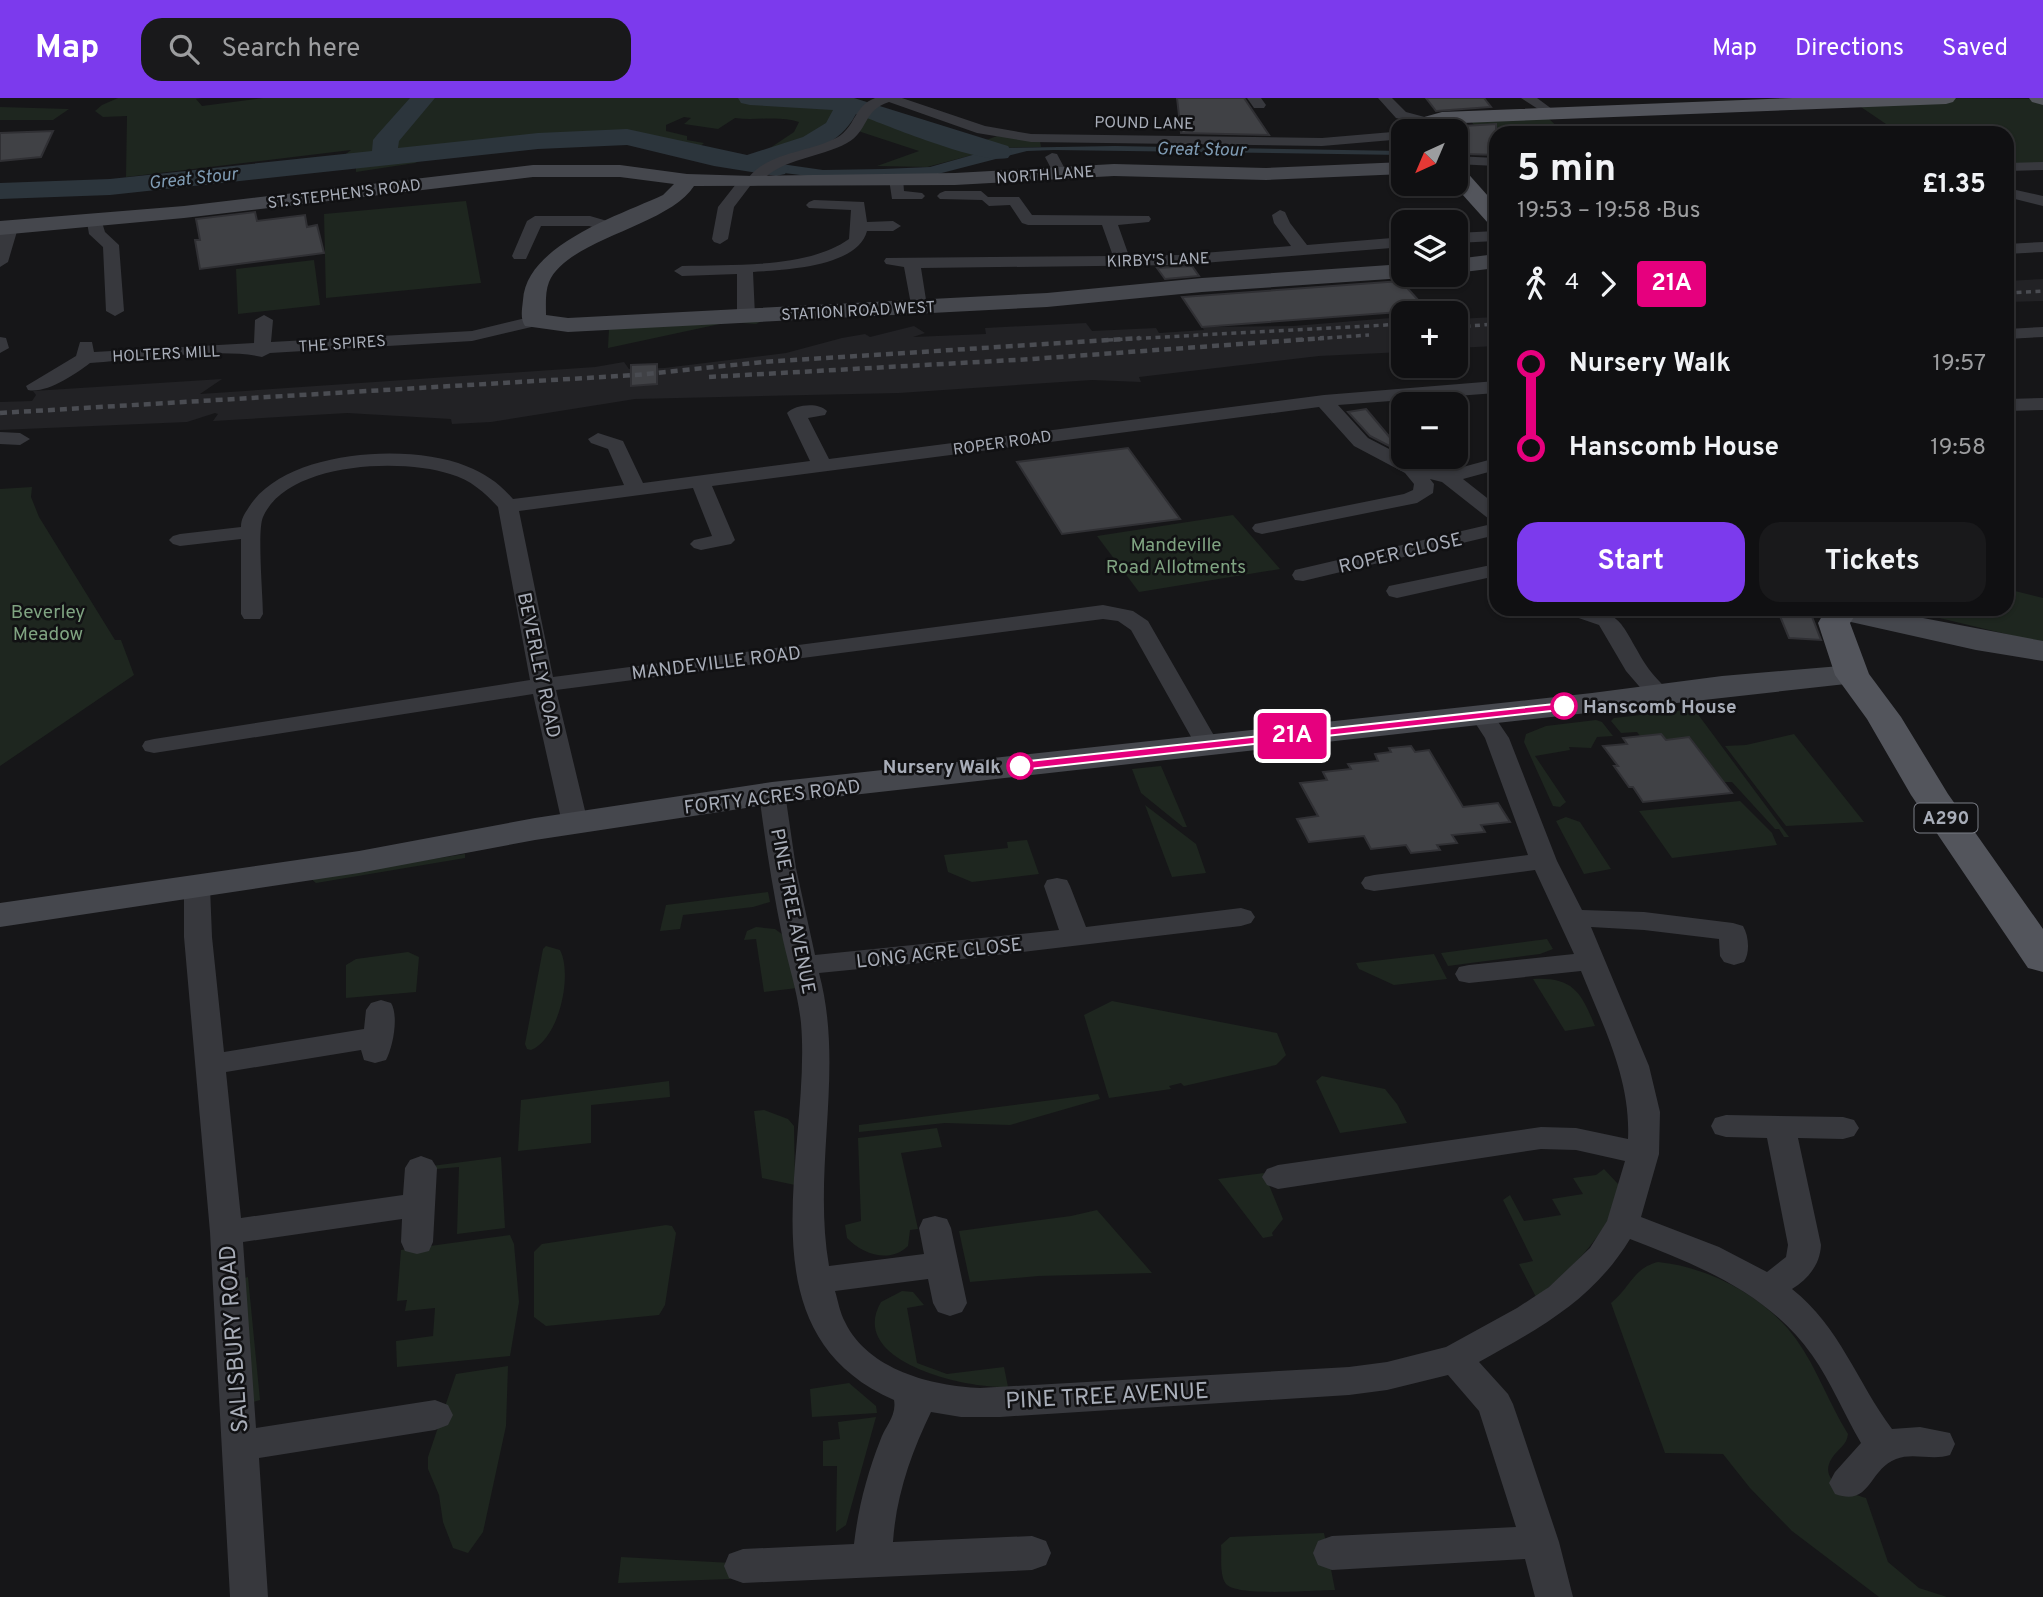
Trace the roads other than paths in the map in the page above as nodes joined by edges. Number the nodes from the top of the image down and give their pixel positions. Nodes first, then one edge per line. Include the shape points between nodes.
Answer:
1 (889, 98) edge
2 (1385, 98) edge
3 (1528, 98) edge
4 (1946, 98) edge
5 (1549, 112) junction
6 (1408, 119) edge
7 (1447, 119) edge
8 (1391, 136) edge
9 (1468, 161) edge
10 (783, 162) joint
11 (1489, 162) edge
12 (2043, 166) edge
13 (2014, 167) edge
14 (1391, 169) edge
15 (754, 178) junction
16 (896, 179) junction
17 (687, 180) junction
18 (964, 186) junction
19 (1468, 186) edge
20 (2014, 194) edge
21 (917, 196) dead end
22 (945, 196) dead end
23 (2043, 201) edge
24 (814, 205) dead end
25 (1489, 206) edge
26 (1143, 219) dead end
27 (1280, 219) joint
28 (1109, 221) junction
29 (95, 222) junction
30 (1262, 225) dead end
31 (858, 226) junction
32 (893, 226) dead end
33 (5, 228) edge
34 (615, 228) junction
35 (1489, 237) edge
36 (1468, 238) edge
37 (720, 239) dead end
38 (1391, 243) edge
39 (2043, 247) edge
40 (2014, 249) edge
41 (1303, 251) junction
42 (520, 256) dead end
43 (892, 261) dead end
44 (0, 262) edge
45 (1123, 262) junction
46 (1489, 262) edge
47 (912, 263) junction
48 (1468, 264) edge
49 (745, 268) junction
50 (682, 271) dead end
51 (1391, 272) edge
52 (918, 306) junction
53 (95, 307) dead end
54 (115, 307) joint
55 (746, 316) junction
56 (264, 320) dead end
57 (534, 321) junction
58 (2043, 332) edge
59 (2014, 334) edge
60 (0, 342) edge
61 (0, 348) edge
62 (257, 350) junction
63 (85, 352) joint
64 (35, 386) dead end
65 (1489, 388) edge
66 (1324, 401) junction
67 (2043, 404) edge
68 (2014, 405) edge
69 (818, 411) dead end
70 (0, 438) edge
71 (20, 439) dead end
72 (598, 439) dead end
73 (1391, 458) edge
74 (1489, 465) edge
75 (823, 467) junction
76 (1412, 469) joint
77 (1449, 477) junction
78 (699, 482) junction
79 (636, 490) junction
80 (508, 506) junction
81 (1489, 509) edge
82 (1262, 528) dead end
83 (251, 531) junction
84 (1489, 531) edge
85 (180, 540) dead end
86 (701, 544) dead end
87 (1477, 548) dead end
88 (1489, 558) edge
89 (1489, 571) edge
90 (1303, 575) dead end
91 (1406, 585) dead end
92 (252, 614) dead end
93 (1595, 616) edge
94 (1837, 616) edge
95 (1867, 616) edge
96 (2043, 651) edge
97 (1852, 675) junction
98 (543, 685) junction
99 (1659, 695) junction
100 (1482, 716) junction
101 (154, 746) dead end
102 (1208, 746) junction
103 (772, 793) junction
104 (575, 823) junction
105 (1544, 862) junction
106 (1374, 883) dead end
107 (1058, 886) dead end
108 (197, 887) junction
109 (0, 915) edge
110 (1241, 917) dead end
111 (1573, 918) junction
112 (1076, 937) junction
113 (1734, 956) dead end
114 (2043, 959) edge
115 (1589, 961) junction
116 (803, 965) junction
117 (1469, 974) dead end
118 (378, 1034) dead end
119 (212, 1064) junction
120 (1726, 1126) dead end
121 (1780, 1127) junction
122 (1843, 1128) dead end
123 (1643, 1154) junction
124 (421, 1168) dead end
125 (1278, 1177) dead end
126 (419, 1205) junction
127 (1623, 1223) junction
128 (935, 1228) dead end
129 (226, 1232) junction
130 (417, 1242) dead end
131 (942, 1265) junction
132 (815, 1281) junction
133 (1769, 1287) junction
134 (950, 1303) dead end
135 (1455, 1359) junction
136 (911, 1392) junction
137 (435, 1415) dead end
138 (1937, 1444) dead end
139 (1883, 1445) junction
140 (240, 1446) junction
141 (1849, 1482) dead end
142 (1540, 1542) junction
143 (1032, 1553) dead end
144 (1332, 1553) dead end
145 (872, 1560) junction
146 (743, 1566) dead end
147 (249, 1597) edge
148 (1554, 1597) edge

1 - 8 street, POUND LANE via 982,130 1031,138 1322,142
1 - 10 street via 864,110 848,136
2 - 6 street
3 - 5 street
4 - 5 main road
5 - 7 main road
9 - 11 street
10 - 15 street
12 - 13 street
14 - 18 street, NORTH LANE via 1279,173 1114,170 1056,164
15 - 16 street, NORTH LANE
15 - 17 street, NORTH LANE
15 - 37 street via 726,207
16 - 18 street, NORTH LANE
16 - 21 street via 897,195
17 - 29 street, ST. STEPHEN'S ROAD via 620,171 533,171
17 - 34 street via 671,200
18 - 22 street
18 - 28 street via 985,199 1014,200 1028,220
19 - 25 main road
20 - 23 street
24 - 31 street via 859,205
26 - 28 street
27 - 30 street
27 - 41 street
28 - 45 street
29 - 33 street, ST. STEPHEN'S ROAD
29 - 54 street via 97,234 111,245
31 - 32 street
31 - 49 street via 853,243 834,254
33 - 44 street
34 - 42 street via 590,221 535,221
34 - 57 street via 558,259 540,278
35 - 36 street
38 - 41 street, KIRBY'S LANE
39 - 40 street
41 - 45 street, KIRBY'S LANE
43 - 47 street, KIRBY'S LANE
45 - 47 street, KIRBY'S LANE
46 - 48 street
47 - 52 street
49 - 50 street
49 - 55 street
51 - 52 street, STATION ROAD WEST
52 - 55 street, STATION ROAD WEST
53 - 54 street
55 - 57 street, STATION ROAD WEST via 568,325
56 - 62 street
57 - 62 street, THE SPIRES via 422,344
58 - 59 street
60 - 61 street
62 - 63 street, HOLTERS MILL
63 - 64 street, HOLTERS MILL via 74,368
65 - 66 street, ROPER ROAD
66 - 73 street via 1361,442
66 - 75 street, ROPER ROAD
67 - 68 street
69 - 75 street via 796,414
70 - 71 street
72 - 79 street via 617,445
74 - 77 street
75 - 78 street, ROPER ROAD
76 - 77 street
76 - 82 street via 1424,484 1423,492 1410,499
77 - 81 street
78 - 79 street, ROPER ROAD
78 - 86 street via 724,540
79 - 80 street, ROPER ROAD
80 - 83 street via 503,496 457,470 373,458 332,466 273,490 256,507
80 - 98 street, BEVERLEY ROAD
83 - 85 street
83 - 92 street
84 - 90 street, ROPER CLOSE
87 - 88 street
89 - 91 street
93 - 99 street via 1614,628 1638,671
94 - 97 main road, A290 via 1833,623
95 - 96 street
97 - 99 street, FORTY ACRES ROAD
97 - 114 main road, A290
98 - 101 street, MANDEVILLE ROAD
98 - 102 street, MANDEVILLE ROAD via 1115,613 1140,626
98 - 104 street, BEVERLEY ROAD
99 - 100 street, FORTY ACRES ROAD
100 - 102 street, FORTY ACRES ROAD
100 - 105 street, PINE TREE AVENUE via 1497,738
102 - 103 street, FORTY ACRES ROAD
103 - 104 street, FORTY ACRES ROAD
103 - 116 street, PINE TREE AVENUE
104 - 108 street, FORTY ACRES ROAD
105 - 106 street
105 - 111 street, PINE TREE AVENUE
107 - 112 street
108 - 109 street, FORTY ACRES ROAD
108 - 119 street, SALISBURY ROAD
110 - 112 street, LONG ACRE CLOSE
111 - 113 street via 1733,932
111 - 115 street, PINE TREE AVENUE
112 - 116 street, LONG ACRE CLOSE
115 - 117 street
115 - 123 street, PINE TREE AVENUE via 1642,1090
116 - 132 street, PINE TREE AVENUE via 816,1033 809,1180
118 - 119 street
119 - 129 street, SALISBURY ROAD
120 - 121 street
121 - 122 street
121 - 133 street via 1805,1248 1796,1268
123 - 125 street via 1576,1139 1541,1138
123 - 127 street, PINE TREE AVENUE
124 - 126 street
126 - 129 street, SALISBURY ROAD
126 - 130 street
127 - 133 street via 1714,1259
127 - 135 street, PINE TREE AVENUE via 1602,1257 1561,1296
128 - 131 street
129 - 140 street, SALISBURY ROAD
131 - 132 street
131 - 134 street
132 - 136 street, PINE TREE AVENUE via 828,1325 842,1345 870,1370
133 - 139 street via 1803,1316
135 - 136 street, PINE TREE AVENUE via 1387,1376 1277,1387 980,1401
135 - 142 street via 1496,1404
136 - 145 street via 914,1411 898,1440 876,1514
137 - 140 street, SALISBURY ROAD
138 - 139 street via 1896,1441
139 - 141 street
140 - 147 street, SALISBURY ROAD
142 - 144 street
142 - 148 street
143 - 145 street
145 - 146 street

